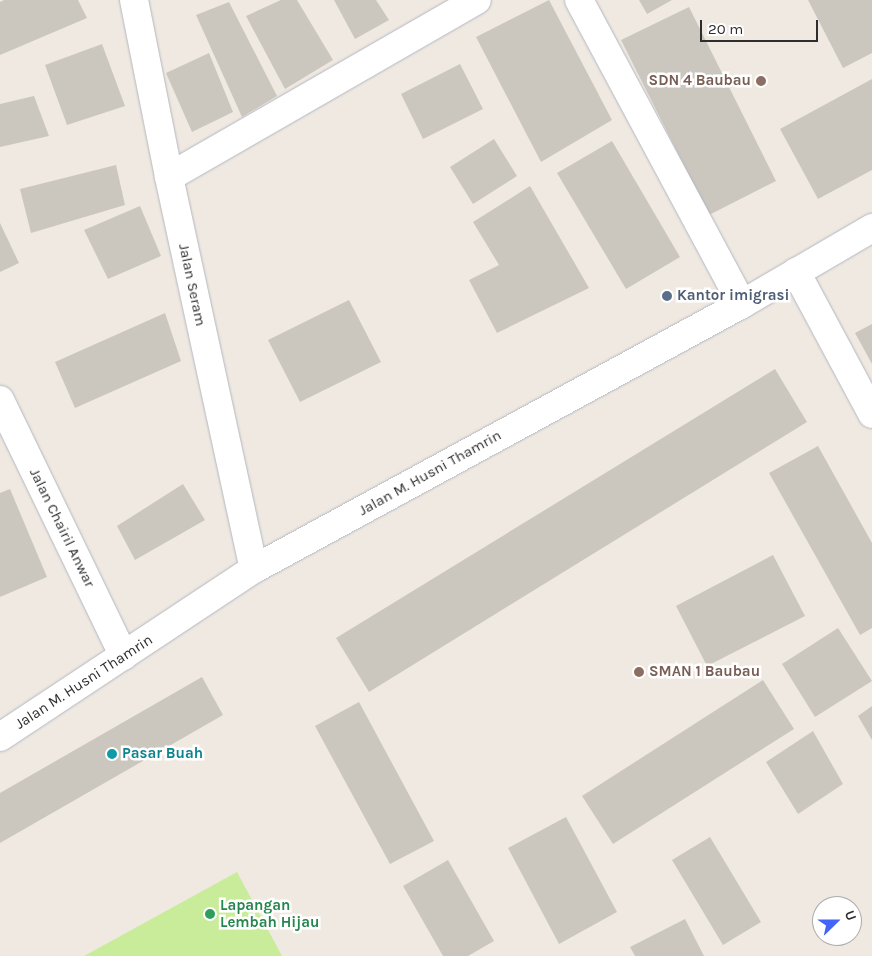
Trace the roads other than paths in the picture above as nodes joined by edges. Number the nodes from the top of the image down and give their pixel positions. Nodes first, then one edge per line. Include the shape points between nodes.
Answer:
1 (134, 0) edge
2 (478, 0) edge
3 (579, 0) edge
4 (169, 176) junction
5 (872, 228) edge
6 (796, 272) junction
7 (742, 304) junction
8 (0, 400) edge
9 (872, 414) edge
10 (254, 569) junction
11 (124, 656) junction
12 (0, 737) edge

1 - 4 street, Jalan Seram
2 - 4 street
3 - 7 street
4 - 10 street, Jalan Seram
5 - 6 street, Jalan M. Husni Thamrin
6 - 7 street, Jalan M. Husni Thamrin
6 - 9 street
7 - 10 street, Jalan M. Husni Thamrin
8 - 11 street, Jalan Chairil Anwar
10 - 11 street, Jalan M. Husni Thamrin
11 - 12 street, Jalan M. Husni Thamrin

